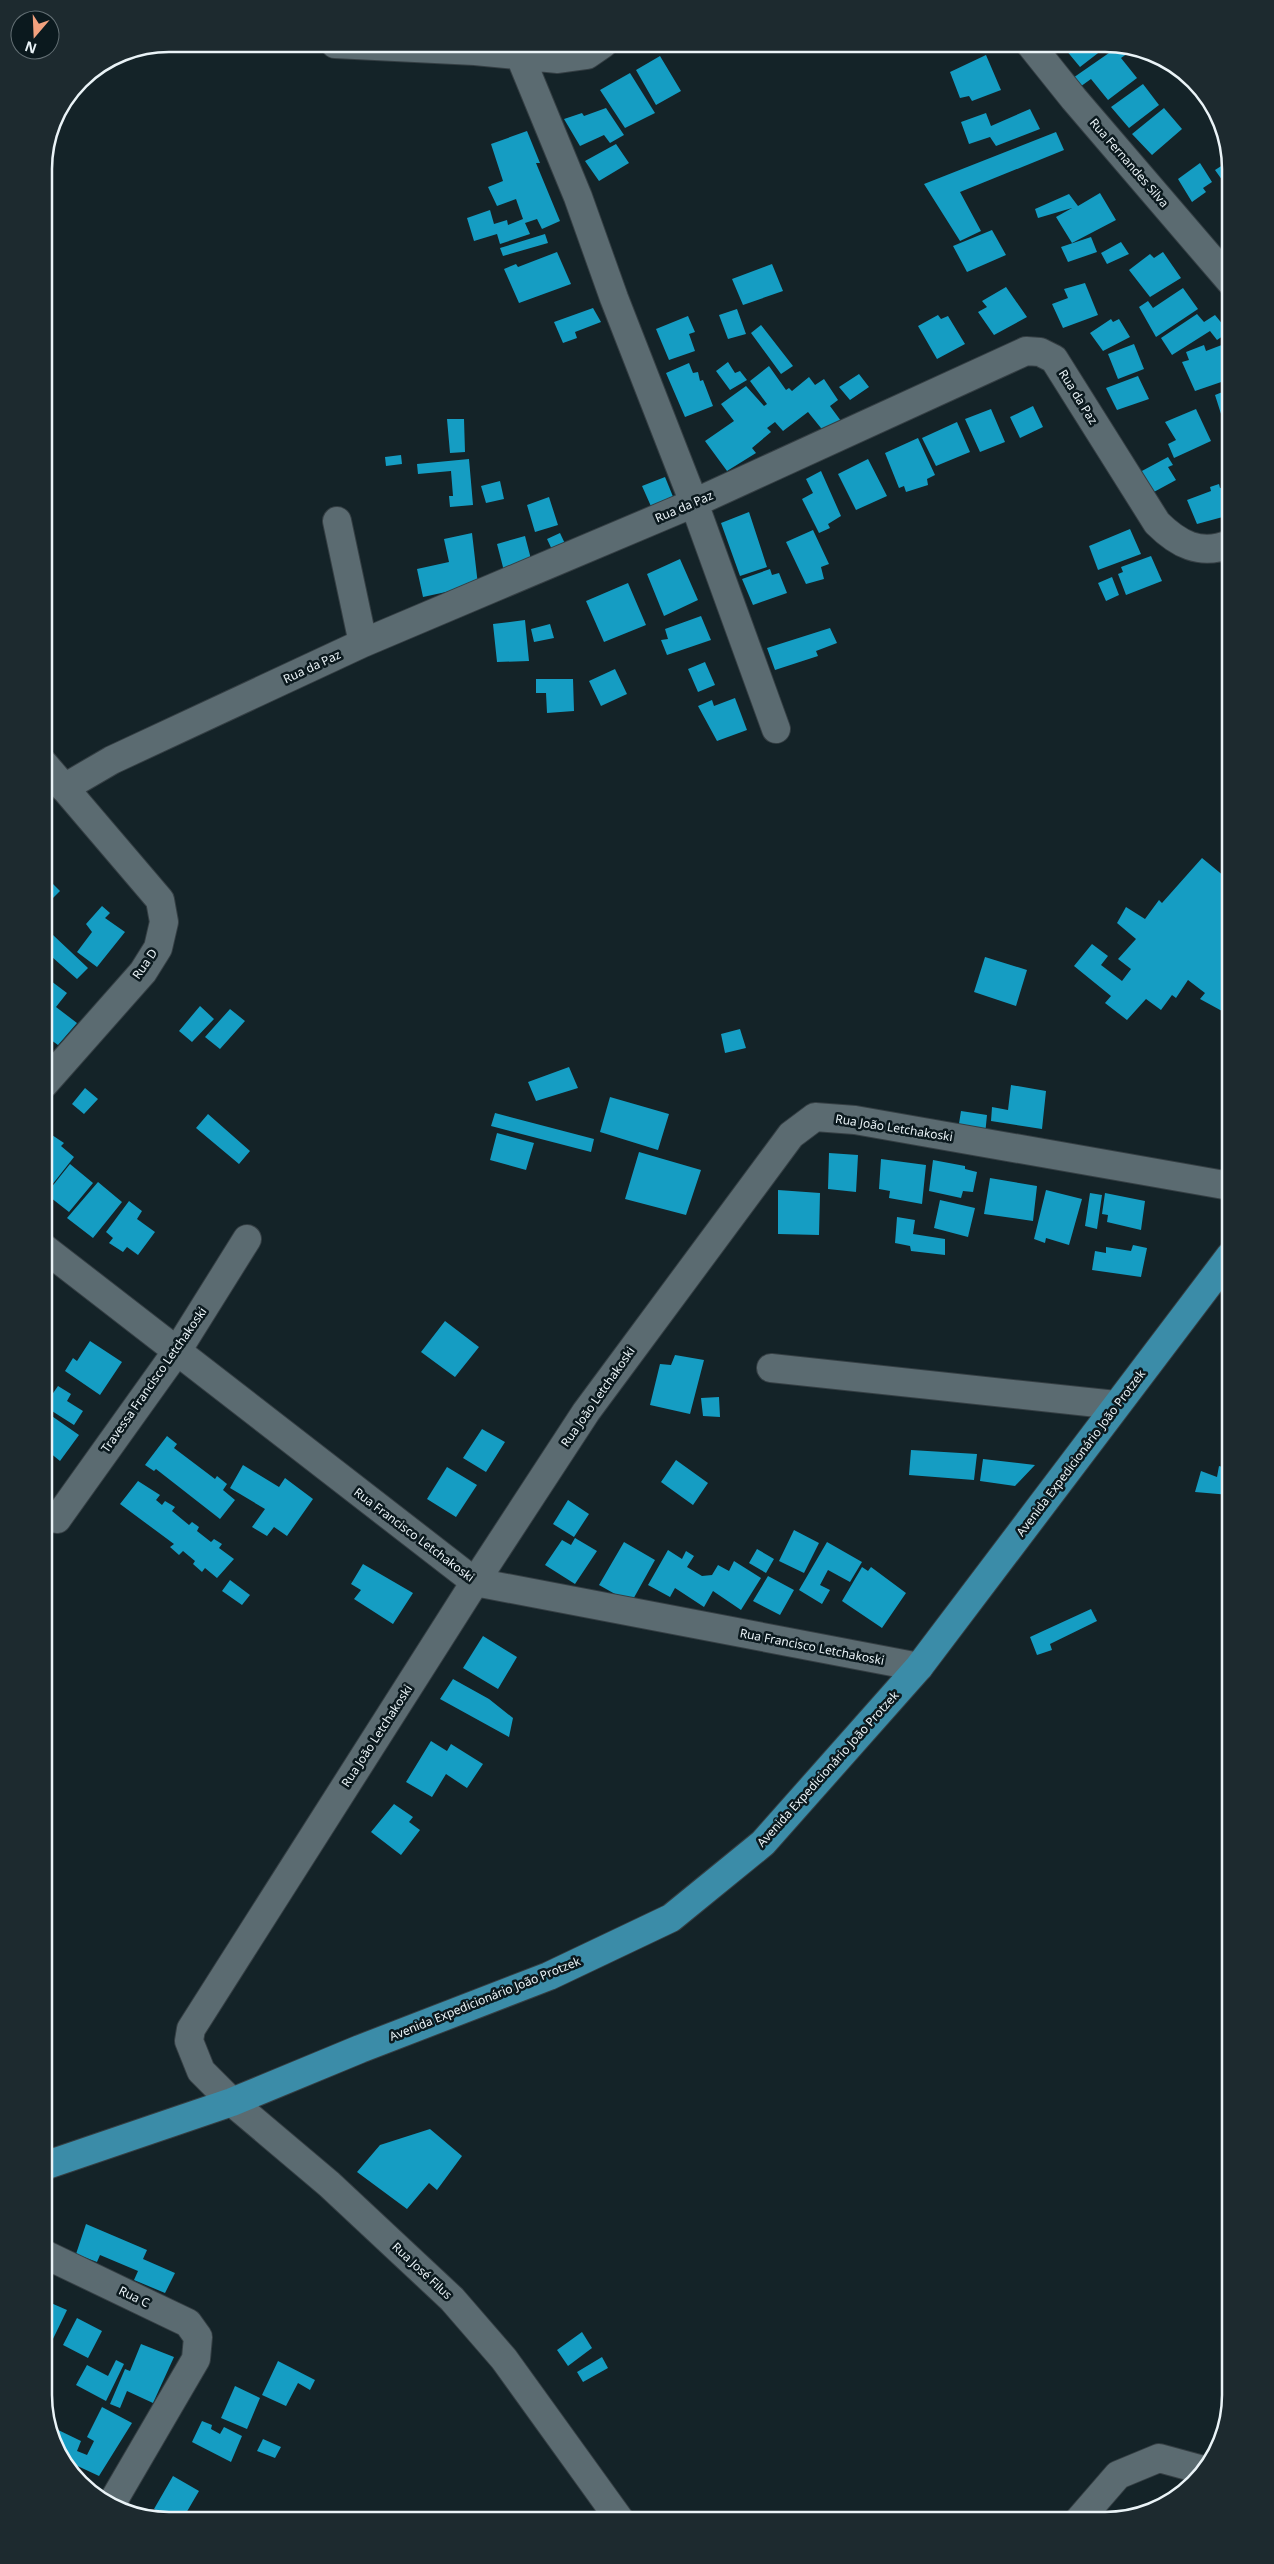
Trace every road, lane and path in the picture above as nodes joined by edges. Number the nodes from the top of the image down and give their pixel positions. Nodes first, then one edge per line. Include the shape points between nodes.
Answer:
1 (519, 53) edge
2 (531, 53) edge
3 (590, 53) edge
4 (1037, 53) edge
5 (1222, 272) edge
6 (694, 503) junction
7 (337, 521) dead end
8 (1222, 547) edge
9 (363, 643) junction
10 (776, 729) dead end
11 (53, 774) edge
12 (64, 788) junction
13 (53, 1072) edge
14 (1222, 1185) edge
15 (248, 1239) dead end
16 (53, 1255) edge
17 (1222, 1267) edge
18 (177, 1351) junction
19 (771, 1368) dead end
20 (1116, 1406) junction
21 (57, 1520) dead end
22 (474, 1582) junction
23 (919, 1667) junction
24 (192, 2053) joint
25 (232, 2102) junction
26 (52, 2163) edge
27 (52, 2258) edge
28 (1195, 2468) edge
29 (115, 2498) edge
30 (614, 2511) edge
31 (1086, 2512) edge

1 - 6 street via 578,197
2 - 3 street via 558,59
4 - 5 street, Rua Fernandes Silva
6 - 8 street, Rua da Paz via 1026,351 1040,352 1054,359 1157,523 1174,539 1197,548
6 - 9 street, Rua da Paz
6 - 10 street
7 - 9 street
9 - 12 street, Rua da Paz via 112,760
11 - 12 street, Rua D
12 - 13 street, Rua D via 160,900 164,922 158,948 143,972
14 - 22 street, Rua João Letchakoski via 855,1120 815,1117 790,1135 586,1412
15 - 18 street, Travessa Francisco Letchakoski
16 - 18 street, Rua Francisco Letchakoski
17 - 20 highway, Avenida Expedicionário João Protzek
18 - 21 street, Travessa Francisco Letchakoski
18 - 22 street, Rua Francisco Letchakoski
19 - 20 street
20 - 23 highway, Avenida Expedicionário João Protzek
22 - 23 street, Rua Francisco Letchakoski
22 - 24 street, Rua João Letchakoski via 191,2029
23 - 25 highway, Avenida Expedicionário João Protzek via 763,1843 671,1918 548,1976
24 - 25 street, Rua José Filus via 202,2071
25 - 26 highway, Avenida Expedicionário João Protzek
25 - 30 street, Rua José Filus via 329,2184 452,2300 504,2359
27 - 29 street, Rua C via 188,2323 198,2337 196,2359
28 - 31 street via 1159,2458 1118,2475

